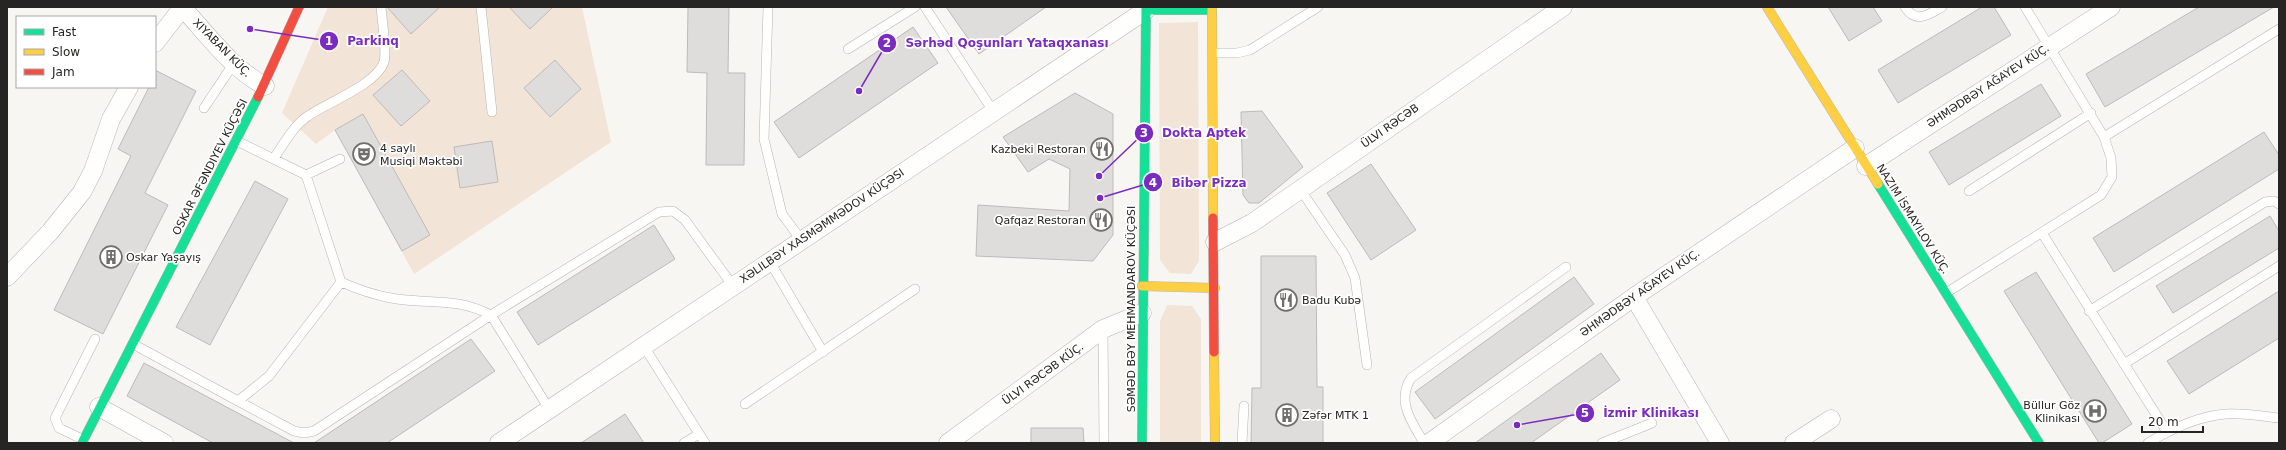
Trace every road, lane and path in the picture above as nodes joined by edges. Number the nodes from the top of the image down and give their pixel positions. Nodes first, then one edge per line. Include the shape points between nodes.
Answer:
1 (182, 7) edge
2 (299, 7) edge
3 (381, 7) edge
4 (481, 7) edge
5 (768, 7) edge
6 (916, 7) edge
7 (925, 7) edge
8 (1318, 7) edge
9 (1563, 7) edge
10 (1766, 7) edge
11 (1905, 7) edge
12 (1942, 7) edge
13 (2025, 7) edge
14 (2111, 7) edge
15 (1146, 9) edge
16 (1212, 9) edge
17 (2279, 29) edge
18 (156, 42) edge
19 (2048, 46) junction
20 (848, 50) dead end
21 (1213, 53) junction
22 (234, 63) junction
23 (265, 86) junction
24 (128, 88) edge
25 (204, 108) dead end
26 (993, 111) junction
27 (492, 112) dead end
28 (2091, 113) junction
29 (2104, 137) junction
30 (237, 141) junction
31 (1855, 148) junction
32 (274, 158) junction
33 (340, 159) dead end
34 (1866, 166) junction
35 (306, 175) junction
36 (1300, 189) junction
37 (1969, 191) dead end
38 (2279, 204) edge
39 (2042, 233) junction
40 (802, 241) junction
41 (1215, 242) junction
42 (770, 262) junction
43 (2279, 266) edge
44 (1566, 267) dead end
45 (7, 277) edge
46 (341, 282) junction
47 (733, 286) junction
48 (1142, 286) junction
49 (1215, 288) junction
50 (915, 289) dead end
51 (1946, 293) junction
52 (1634, 296) junction
53 (2089, 311) junction
54 (1142, 313) junction
55 (491, 315) junction
56 (1103, 330) junction
57 (95, 339) dead end
58 (132, 343) junction
59 (643, 345) junction
60 (823, 352) junction
61 (2124, 364) junction
62 (1367, 365) dead end
63 (238, 401) junction
64 (745, 404) dead end
65 (1244, 406) dead end
66 (99, 407) junction
67 (549, 409) junction
68 (2279, 418) edge
69 (1831, 420) dead end
70 (1652, 423) dead end
71 (2167, 432) junction
72 (699, 434) junction
73 (956, 440) edge
74 (85, 442) edge
75 (164, 443) edge
76 (499, 443) edge
77 (684, 443) edge
78 (705, 443) edge
79 (1104, 443) edge
80 (1142, 443) edge
81 (1215, 443) edge
82 (1242, 443) edge
83 (1424, 443) edge
84 (1429, 443) edge
85 (1602, 443) edge
86 (1720, 443) edge
87 (1794, 443) edge
88 (2040, 443) edge
89 (2148, 443) edge

1 - 18 street
1 - 22 street, XIYABAN KÜÇ.
2 - 23 main road, OSKAR ƏFƏNDIYEV KÜÇƏSI
3 - 32 lane via 384,61 377,73 362,85 307,116 296,126
4 - 27 lane
5 - 40 lane via 764,139 782,214
6 - 20 lane
7 - 26 lane
8 - 21 lane via 1250,50
9 - 36 street, ÜLVI RƏCƏB
10 - 31 main road
11 - 12 lane via 1910,14 1918,18 1925,17
13 - 19 lane
14 - 19 street, ƏHMƏDBƏY AĞAYEV KÜÇ.
15 - 16 main road
15 - 26 street, XƏLILBƏY XASMƏMMƏDOV KÜÇƏSI
15 - 48 main road, SƏMƏD BƏY MEHMANDAROV KÜÇƏSI
16 - 21 main road
17 - 29 lane
19 - 28 lane
19 - 34 street, ƏHMƏDBƏY AĞAYEV KÜÇ.
21 - 41 main road
22 - 23 street, XIYABAN KÜÇ. via 254,81
22 - 25 lane
23 - 30 main road, OSKAR ƏFƏNDIYEV KÜÇƏSI
24 - 45 street via 111,119 93,171 82,192 50,232
26 - 40 street, XƏLILBƏY XASMƏMMƏDOV KÜÇƏSI
28 - 29 lane
28 - 37 lane
29 - 39 lane via 2111,158 2112,177 2101,195
30 - 32 lane
30 - 58 main road, OSKAR ƏFƏNDIYEV KÜÇƏSI
31 - 34 main road
31 - 52 street, ƏHMƏDBƏY AĞAYEV KÜÇ.
32 - 35 lane
33 - 35 lane
34 - 51 main road
35 - 46 lane
36 - 41 street, ÜLVI RƏCƏB via 1252,223
36 - 62 lane via 1345,255 1355,278
38 - 53 lane via 2274,201 2265,202
39 - 51 lane
39 - 53 lane
40 - 42 street, XƏLILBƏY XASMƏMMƏDOV KÜÇƏSI
41 - 49 main road
42 - 47 street, XƏLILBƏY XASMƏMMƏDOV KÜÇƏSI
42 - 60 lane
43 - 61 lane
44 - 83 lane via 1411,378 1404,388 1404,399 1408,415
46 - 55 lane via 392,299 456,302
46 - 63 lane via 269,376
47 - 55 lane via 685,220 673,211 659,212
47 - 59 street, XƏLILBƏY XASMƏMMƏDOV KÜÇƏSI
48 - 49 main road
48 - 54 main road, SƏMƏD BƏY MEHMANDAROV KÜÇƏSI
49 - 81 main road
50 - 60 lane
51 - 88 main road
52 - 84 street, ƏHMƏDBƏY AĞAYEV KÜÇ.
52 - 86 street
53 - 61 lane
54 - 56 street, ÜLVI RƏCƏB KÜÇ.
54 - 80 main road, SƏMƏD BƏY MEHMANDAROV KÜÇƏSI
55 - 63 lane via 314,431 304,433 294,430
55 - 67 lane
56 - 73 street, ÜLVI RƏCƏB KÜÇ.
56 - 79 lane
57 - 74 lane via 55,418 58,428
58 - 63 lane
58 - 66 main road, OSKAR ƏFƏNDIYEV KÜÇƏSI
59 - 67 street, XƏLILBƏY XASMƏMMƏDOV KÜÇƏSI
59 - 72 lane
60 - 64 lane
61 - 71 lane
65 - 82 lane
66 - 74 main road, OSKAR ƏFƏNDIYEV KÜÇƏSI
66 - 75 street
67 - 76 street, XƏLILBƏY XASMƏMMƏDOV KÜÇƏSI
68 - 71 lane via 2228,414 2207,416
69 - 87 street
70 - 85 lane
71 - 89 lane
72 - 77 lane
72 - 78 lane

